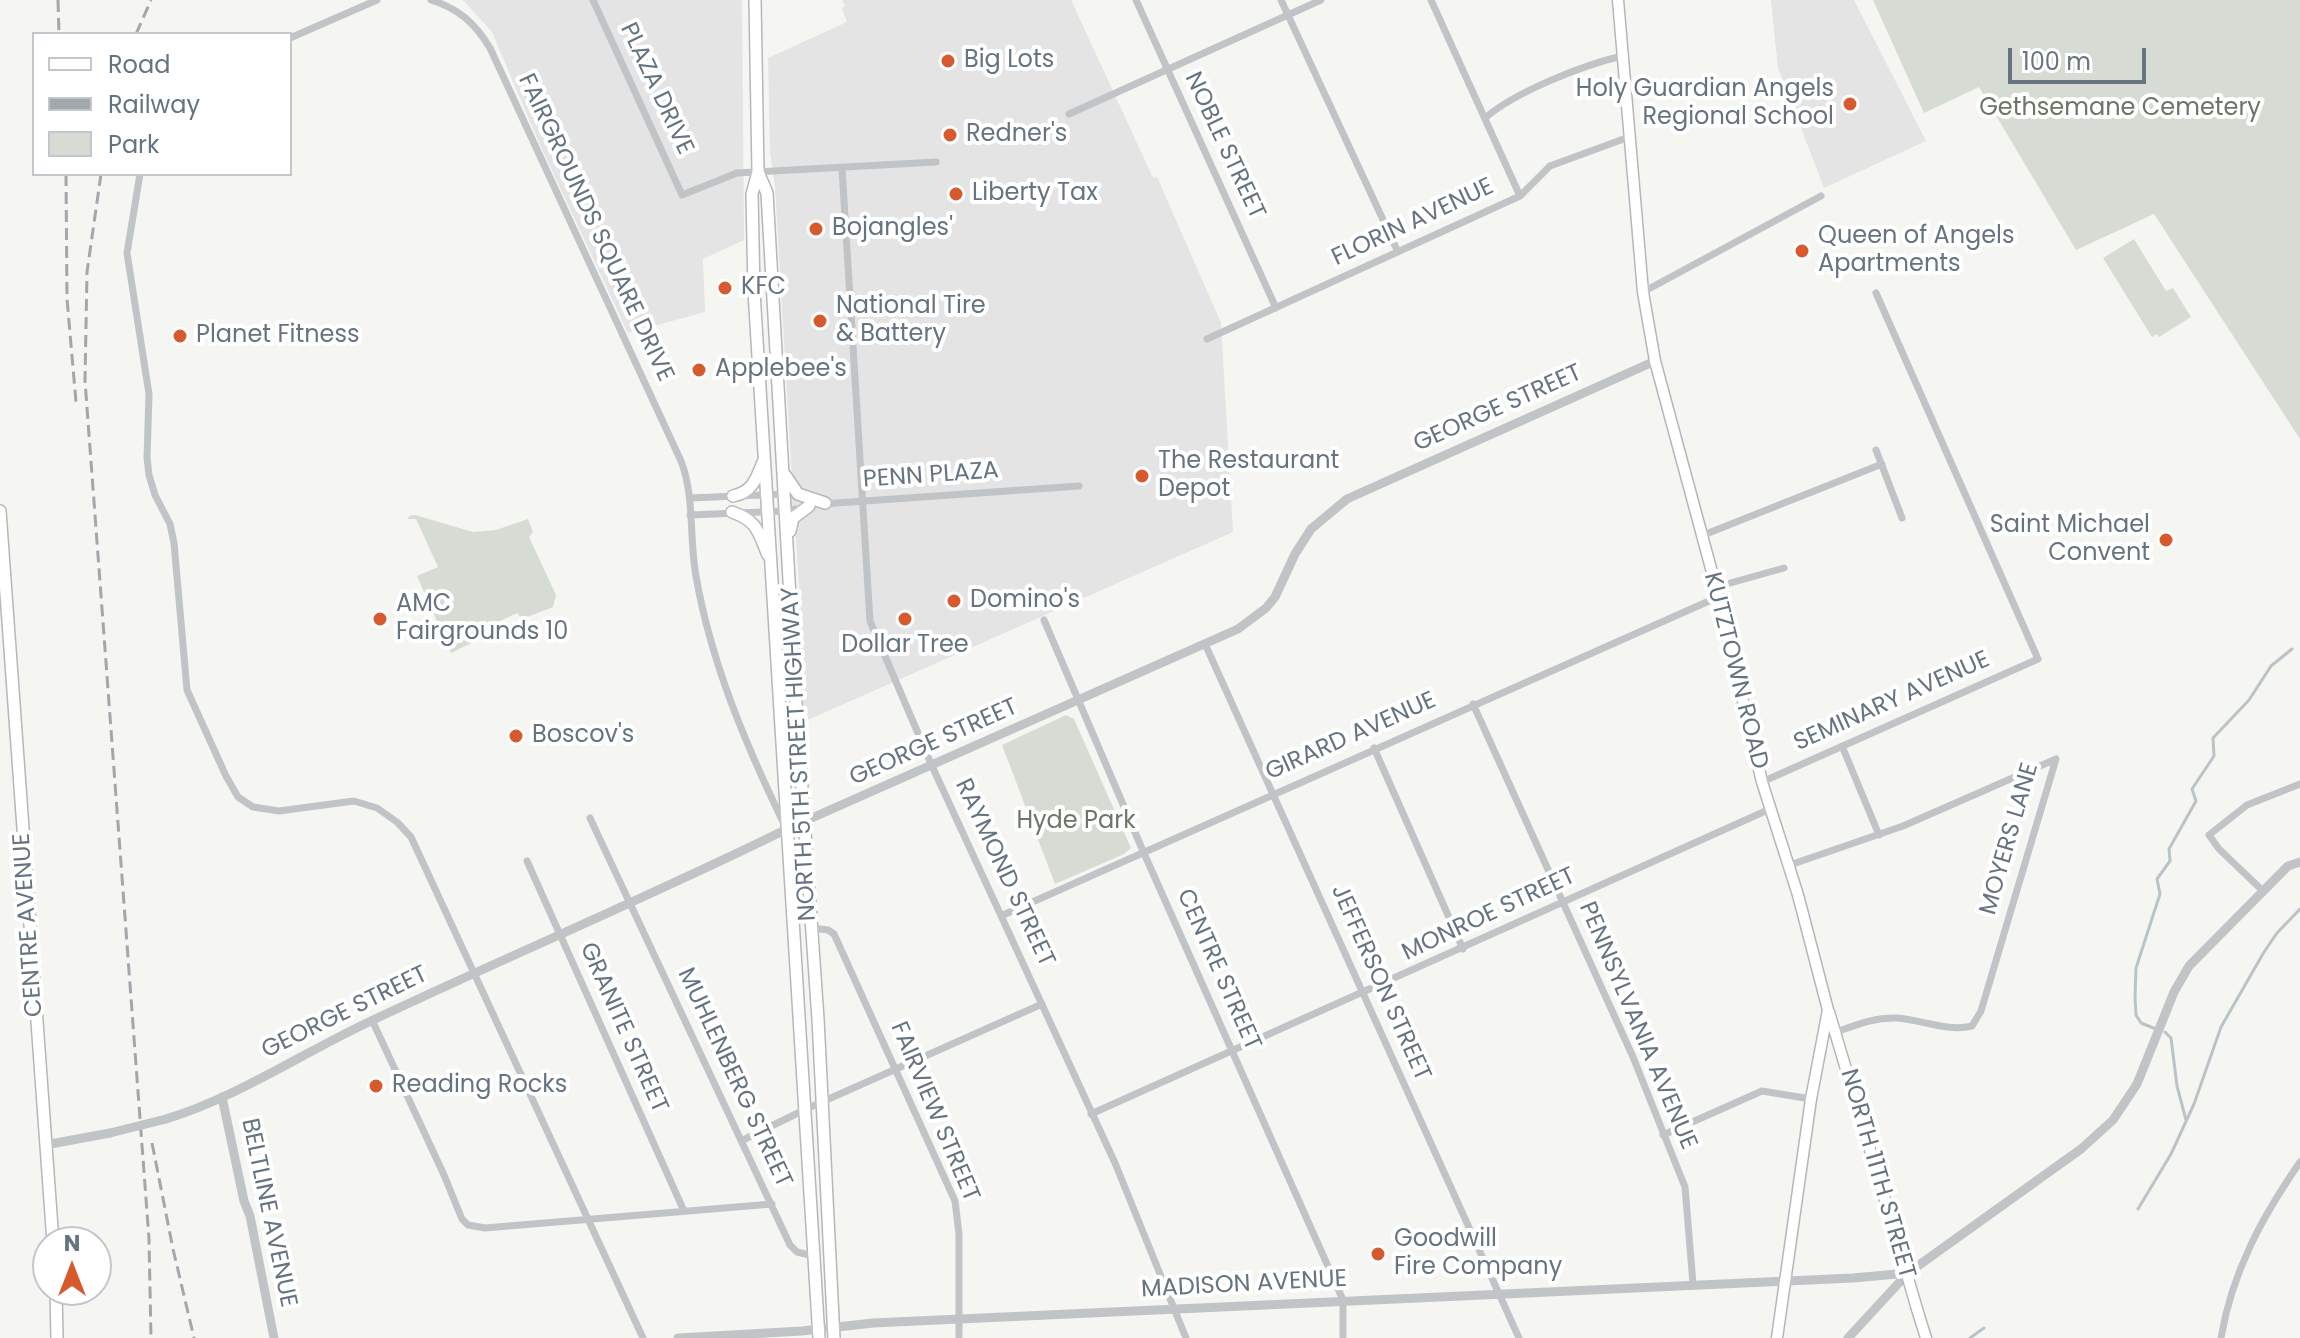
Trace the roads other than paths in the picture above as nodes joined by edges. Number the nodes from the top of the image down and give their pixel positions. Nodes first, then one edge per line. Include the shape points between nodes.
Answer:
1 (377, 0) edge
2 (431, 0) edge
3 (593, 0) edge
4 (755, 0) edge
5 (1136, 0) edge
6 (1281, 0) edge
7 (1321, 0) edge
8 (1431, 0) edge
9 (1618, 0) edge
10 (1288, 16) junction
11 (292, 37) edge
12 (1622, 56) junction
13 (1168, 71) junction
14 (1069, 114) dead end
15 (1485, 118) junction
16 (1629, 137) junction
17 (936, 162) dead end
18 (842, 168) junction
19 (758, 172) junction
20 (140, 176) edge
21 (1520, 196) junction
22 (1821, 196) dead end
23 (1398, 252) junction
24 (1643, 292) junction
25 (1876, 293) dead end
26 (1276, 308) junction
27 (1207, 339) dead end
28 (1655, 361) junction
29 (1876, 450) dead end
30 (766, 454) junction
31 (1882, 464) junction
32 (784, 473) junction
33 (1079, 486) dead end
34 (785, 494) junction
35 (768, 495) junction
36 (733, 496) junction
37 (690, 498) junction
38 (863, 500) junction
39 (825, 503) junction
40 (809, 506) junction
41 (0, 511) edge
42 (786, 511) junction
43 (732, 512) junction
44 (768, 512) junction
45 (690, 515) junction
46 (1902, 518) dead end
47 (1701, 536) junction
48 (788, 543) junction
49 (771, 561) junction
50 (1784, 568) dead end
51 (1717, 592) junction
52 (1044, 620) dead end
53 (1205, 644) junction
54 (1079, 701) junction
55 (1473, 704) junction
56 (1842, 746) junction
57 (1374, 748) junction
58 (932, 766) junction
59 (1762, 782) junction
60 (2300, 784) edge
61 (1272, 794) junction
62 (1770, 809) junction
63 (590, 818) dead end
64 (804, 822) junction
65 (787, 829) junction
66 (1879, 835) junction
67 (1143, 851) junction
68 (527, 861) dead end
69 (2300, 862) edge
70 (1787, 866) junction
71 (2263, 891) junction
72 (629, 903) junction
73 (1563, 903) junction
74 (1001, 916) junction
75 (811, 928) junction
76 (559, 935) junction
77 (1463, 949) junction
78 (475, 973) junction
79 (1363, 994) junction
80 (1042, 1004) junction
81 (1828, 1010) junction
82 (372, 1020) junction
83 (1836, 1032) junction
84 (1232, 1051) junction
85 (896, 1071) junction
86 (222, 1097) junction
87 (1811, 1099) junction
88 (822, 1103) junction
89 (804, 1110) junction
90 (1091, 1114) junction
91 (1663, 1135) junction
92 (743, 1140) junction
93 (45, 1145) junction
94 (2300, 1162) edge
95 (772, 1204) junction
96 (684, 1211) junction
97 (587, 1218) junction
98 (52, 1226) edge
99 (814, 1256) junction
100 (1908, 1273) junction
101 (1783, 1281) junction
102 (1693, 1284) junction
103 (1499, 1293) junction
104 (1343, 1300) junction
105 (56, 1306) edge
106 (1173, 1309) junction
107 (959, 1320) junction
108 (834, 1333) edge
109 (819, 1334) edge
110 (57, 1338) edge
111 (274, 1338) edge
112 (643, 1338) edge
113 (678, 1338) edge
114 (959, 1338) edge
115 (1186, 1338) edge
116 (1343, 1338) edge
117 (1519, 1338) edge
118 (1777, 1338) edge
119 (1848, 1338) edge
120 (1926, 1338) edge
121 (2221, 1338) edge

1 - 11 street
2 - 37 street, FAIRGROUNDS SQUARE DRIVE via 472,22 490,48 681,461
3 - 19 street, PLAZA DRIVE via 682,195 737,173
4 - 19 main road, NORTH 5TH STREET HIGHWAY
5 - 13 street, NOBLE STREET
6 - 10 street
7 - 10 street
8 - 15 street
9 - 12 main road, KUTZTOWN ROAD
10 - 13 street
10 - 23 street
12 - 15 street via 1587,66
12 - 16 main road, KUTZTOWN ROAD
13 - 14 street
13 - 26 street, NOBLE STREET
15 - 21 street
16 - 21 street, FLORIN AVENUE via 1550,166
16 - 24 main road, KUTZTOWN ROAD
17 - 18 street
18 - 19 street
18 - 38 street, RAYMOND STREET
19 - 30 main road, NORTH 5TH STREET HIGHWAY via 752,194 753,234
19 - 32 main road, NORTH 5TH STREET HIGHWAY via 767,193
20 - 78 street via 127,253 149,394 148,467 174,543 185,673 193,707 231,788 253,807 279,811 354,801 377,808 406,831
21 - 23 street, FLORIN AVENUE
22 - 24 street
23 - 26 street, FLORIN AVENUE
24 - 28 main road, KUTZTOWN ROAD
25 - 56 street, SEMINARY AVENUE via 2038,659
26 - 27 street, FLORIN AVENUE
28 - 47 main road, KUTZTOWN ROAD
28 - 53 street, GEORGE STREET via 1347,499 1302,540 1266,608
29 - 31 street
30 - 35 main road, NORTH 5TH STREET HIGHWAY
30 - 36 main road via 753,486
31 - 46 street
31 - 47 street
32 - 34 main road, NORTH 5TH STREET HIGHWAY
32 - 39 main road via 798,494
33 - 38 street, PENN PLAZA
34 - 35 street
34 - 42 main road, NORTH 5TH STREET HIGHWAY
35 - 36 street
35 - 44 main road, NORTH 5TH STREET HIGHWAY
36 - 37 street
37 - 45 street, FAIRGROUNDS SQUARE DRIVE
38 - 39 street, PENN PLAZA
38 - 58 street, RAYMOND STREET via 870,621
39 - 40 street, PENN PLAZA
40 - 42 street, PENN PLAZA
40 - 48 main road via 793,518
41 - 93 main road, CENTRE AVENUE
42 - 44 street
42 - 48 main road, NORTH 5TH STREET HIGHWAY
43 - 44 street
43 - 45 street
43 - 49 main road via 757,527
44 - 49 main road, NORTH 5TH STREET HIGHWAY
45 - 65 street, FAIRGROUNDS SQUARE DRIVE via 705,617 732,708
47 - 51 main road, KUTZTOWN ROAD
48 - 64 main road, NORTH 5TH STREET HIGHWAY
49 - 65 main road, NORTH 5TH STREET HIGHWAY
50 - 51 street, GIRARD AVENUE
51 - 55 street, GIRARD AVENUE
51 - 59 main road, KUTZTOWN ROAD
52 - 54 street, CENTRE STREET
53 - 54 street, GEORGE STREET
53 - 61 street, JEFFERSON STREET
54 - 58 street, GEORGE STREET
54 - 67 street, CENTRE STREET
55 - 57 street, GIRARD AVENUE
55 - 73 street, PENNSYLVANIA AVENUE
56 - 59 street, SEMINARY AVENUE
56 - 66 street
57 - 61 street, GIRARD AVENUE
57 - 77 street
58 - 64 street, GEORGE STREET
58 - 74 street, RAYMOND STREET
59 - 62 main road, KUTZTOWN ROAD
60 - 71 street via 2247,805 2209,835
61 - 67 street, GIRARD AVENUE
61 - 79 street, JEFFERSON STREET
62 - 70 main road, KUTZTOWN ROAD
62 - 73 street, MONROE STREET
63 - 72 street, MUHLENBERG STREET
64 - 65 street, GEORGE STREET
64 - 75 main road, NORTH 5TH STREET HIGHWAY
65 - 72 street, GEORGE STREET
65 - 89 main road, NORTH 5TH STREET HIGHWAY
66 - 70 street, MOYERS LANE
66 - 83 street, MOYERS LANE via 2056,759 1981,1011 1972,1026 1886,1018
67 - 74 street, GIRARD AVENUE
67 - 84 street, CENTRE STREET
68 - 76 street, GRANITE STREET
69 - 71 street via 2288,866
70 - 81 main road, KUTZTOWN ROAD
71 - 100 street via 2189,966 2141,1076 2113,1120 2081,1149
72 - 76 street, GEORGE STREET
72 - 92 street, MUHLENBERG STREET
73 - 77 street, MONROE STREET
73 - 91 street, PENNSYLVANIA AVENUE
74 - 80 street, RAYMOND STREET
75 - 85 street, FAIRVIEW STREET via 834,934
75 - 88 main road, NORTH 5TH STREET HIGHWAY
76 - 78 street, GEORGE STREET
76 - 96 street, GRANITE STREET
77 - 79 street, MONROE STREET
78 - 82 street, GEORGE STREET
78 - 97 street
79 - 84 street, MONROE STREET
79 - 103 street, JEFFERSON STREET
80 - 85 street
80 - 90 street, RAYMOND STREET
81 - 83 main road, NORTH 11TH STREET
81 - 87 main road, KUTZTOWN ROAD
82 - 86 street, GEORGE STREET
82 - 97 street via 468,1225
83 - 120 main road, NORTH 11TH STREET, bridge
84 - 90 street, MONROE STREET
84 - 104 street, CENTRE STREET
85 - 88 street
85 - 107 street, FAIRVIEW STREET via 955,1201
86 - 93 street, GEORGE STREET, bridge via 166,1119
86 - 111 street, BELTLINE AVENUE
87 - 91 street via 1762,1091
87 - 101 main road, KUTZTOWN ROAD
88 - 89 street
88 - 108 main road, NORTH 5TH STREET HIGHWAY
89 - 92 street
89 - 99 main road, NORTH 5TH STREET HIGHWAY
90 - 106 street, RAYMOND STREET
91 - 102 street, PENNSYLVANIA AVENUE via 1685,1187
92 - 95 street, MUHLENBERG STREET
93 - 98 main road, CENTRE AVENUE
94 - 121 street via 2237,1273
95 - 96 street
95 - 99 street, MUHLENBERG STREET via 793,1249
96 - 97 street
97 - 112 street
99 - 109 main road, NORTH 5TH STREET HIGHWAY
100 - 101 street, MADISON AVENUE
100 - 119 street
101 - 102 street, MADISON AVENUE
101 - 118 main road, KUTZTOWN ROAD
102 - 103 street, MADISON AVENUE
103 - 104 street, MADISON AVENUE
103 - 117 street, JEFFERSON STREET
104 - 106 street, MADISON AVENUE
104 - 116 street, CENTRE STREET
105 - 110 main road
106 - 107 street, MADISON AVENUE
106 - 115 street, RAYMOND STREET
107 - 108 street, MADISON AVENUE via 873,1323
107 - 114 street, FAIRVIEW STREET
108 - 109 street, MADISON AVENUE
109 - 113 street, MADISON AVENUE

